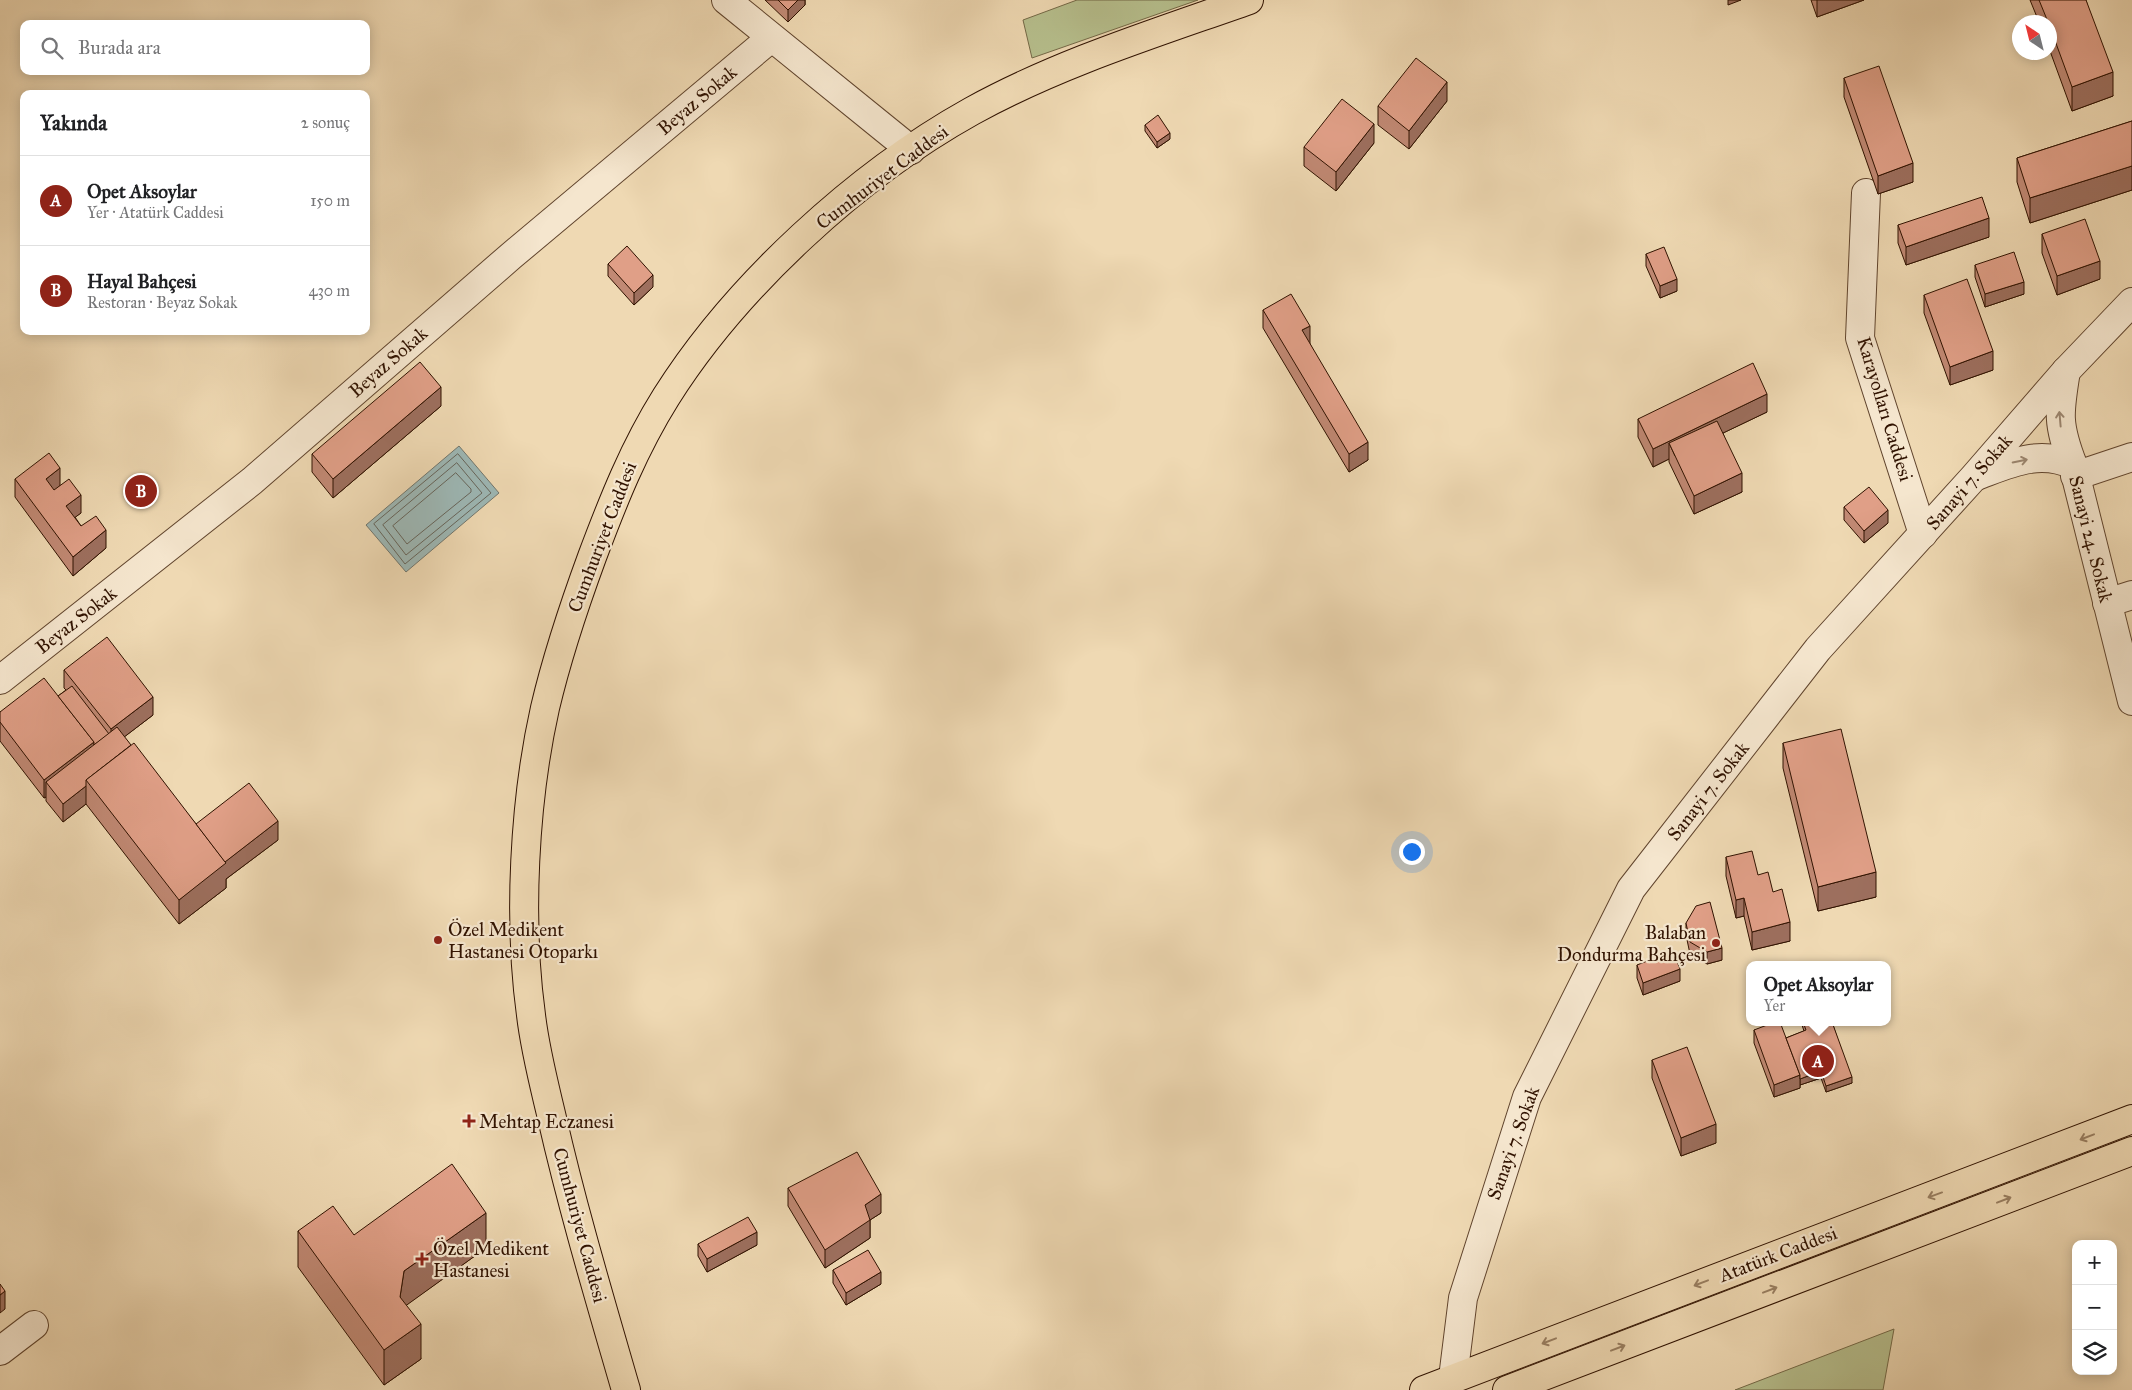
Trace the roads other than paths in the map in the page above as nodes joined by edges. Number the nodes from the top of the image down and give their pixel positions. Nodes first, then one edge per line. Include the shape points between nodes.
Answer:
1 (726, 0) edge
2 (1249, 0) edge
3 (772, 38) junction
4 (911, 150) junction
5 (1866, 193) dead end
6 (2132, 302) edge
7 (2066, 371) junction
8 (2132, 457) edge
9 (2074, 471) junction
10 (1974, 477) junction
11 (1923, 534) junction
12 (2120, 599) edge
13 (0, 680) edge
14 (2132, 701) edge
15 (2132, 1119) edge
16 (2132, 1151) edge
17 (34, 1325) dead end
18 (0, 1351) edge
19 (1453, 1378) junction
20 (626, 1390) edge
21 (1424, 1390) edge
22 (1507, 1390) edge

1 - 3 street
2 - 4 main road, Cumhuriyet Caddesi via 1082,60 1032,82 971,112
3 - 4 street
3 - 13 street, Beyaz Sokak via 511,256 252,481
4 - 20 main road, Cumhuriyet Caddesi via 848,197 802,238 724,319 666,397 637,446 618,488 576,602 546,703 537,747 528,837 525,921 531,1017 574,1212
5 - 11 street, Karayolları Caddesi via 1860,338
6 - 7 street, Sanayi 7. Sokak
9 -> 7 street, Sanayi 24. Sokak via 2062,438 2059,412
7 - 10 street, Sanayi 7. Sokak
8 - 9 street
10 -> 9 street via 2013,462 2037,458 2058,458
9 - 12 street, Sanayi 24. Sokak
10 - 11 street, Sanayi 7. Sokak
11 - 19 street, Sanayi 7. Sokak via 1818,649 1632,889 1527,1097 1463,1298
12 - 14 street, Sanayi 24. Sokak
15 -> 19 main road, Atatürk Caddesi
22 -> 16 main road, Atatürk Caddesi
17 - 18 street
19 - 21 main road, Atatürk Caddesi

